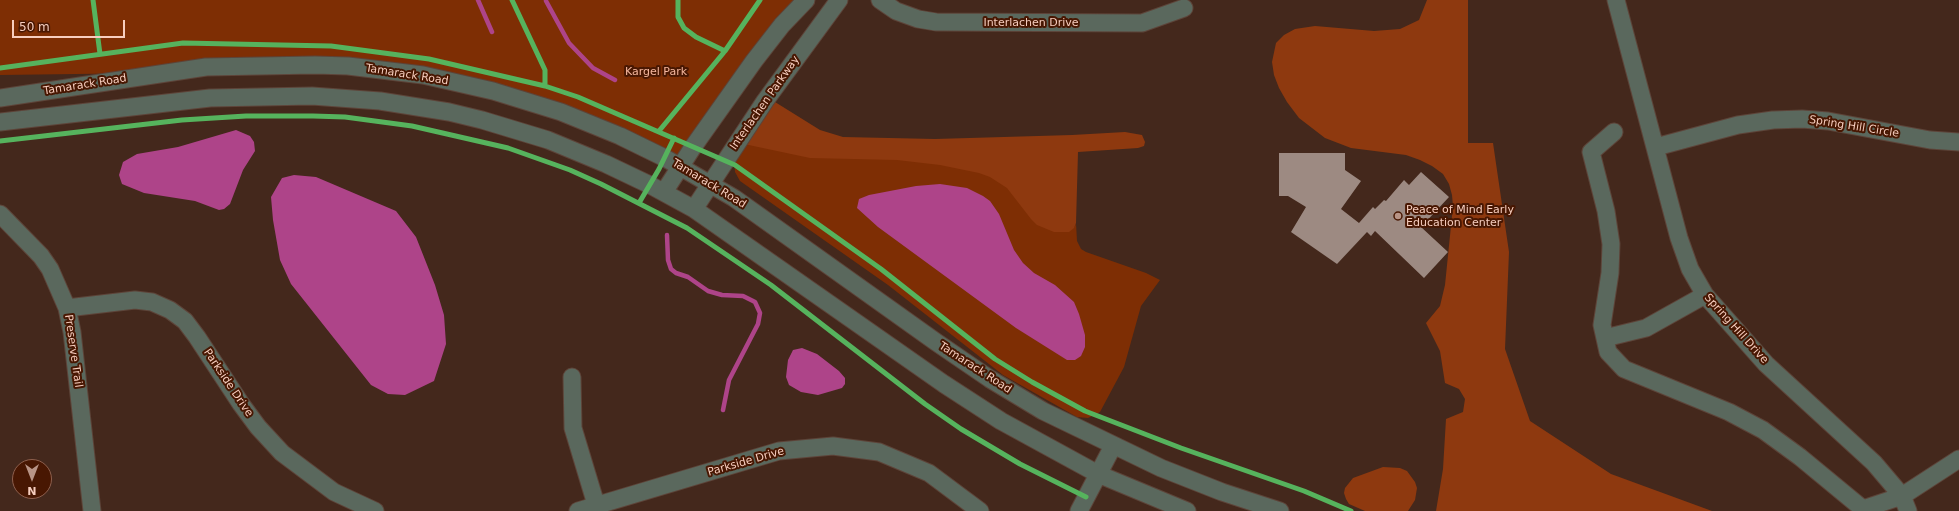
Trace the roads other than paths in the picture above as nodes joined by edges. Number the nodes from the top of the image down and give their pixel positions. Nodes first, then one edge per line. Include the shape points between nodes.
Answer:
1 (806, 0) edge
2 (839, 0) edge
3 (880, 0) edge
4 (1616, 0) edge
5 (1184, 8) dead end
6 (0, 98) edge
7 (0, 122) edge
8 (1614, 132) dead end
9 (1959, 142) edge
10 (1656, 147) junction
11 (681, 166) junction
12 (710, 184) junction
13 (664, 192) junction
14 (694, 209) junction
15 (0, 214) edge
16 (1705, 295) junction
17 (68, 308) junction
18 (1604, 338) junction
19 (572, 377) dead end
20 (1113, 446) junction
21 (1959, 459) edge
22 (1098, 474) junction
23 (1905, 504) edge
24 (597, 508) edge
25 (1863, 510) edge
26 (92, 511) edge
27 (375, 511) edge
28 (578, 511) edge
29 (980, 511) edge
30 (1079, 511) edge
31 (1186, 511) edge
32 (1280, 511) edge

1 - 11 street via 782,25 754,61
2 - 12 street, Interlachen Parkway
3 - 5 street, Interlachen Drive via 896,11 936,22 1142,23
4 - 10 street, Spring Hill Drive
6 - 11 street, Tamarack Road via 206,67 315,65 382,70 423,75 561,112 620,136
7 - 13 street via 210,98 280,96 380,100 449,112 548,140
8 - 18 street via 1591,152 1611,244 1610,273 1602,325
9 - 10 street, Spring Hill Circle via 1930,140 1828,121 1788,119 1738,125
10 - 16 street, Spring Hill Drive via 1679,238 1690,269
11 - 12 street, Tamarack Road
11 - 13 street
12 - 14 street, Interlachen Parkway
12 - 20 street, Tamarack Road via 760,216 990,379 1043,411
13 - 14 street
14 - 22 street via 973,404
15 - 17 street, Preserve Trail via 41,256
16 - 18 street via 1646,328
16 - 23 street, Spring Hill Drive via 1766,364 1874,463
17 - 26 street, Preserve Trail
17 - 27 street, Parkside Drive via 135,300 152,302 170,310 185,321 253,421 282,453 334,492
18 - 25 street via 1608,352 1624,369 1730,412 1763,430 1800,457
19 - 24 street via 573,428
20 - 22 street
20 - 32 street, Tamarack Road via 1192,480
21 - 23 street
22 - 30 street
22 - 31 street
23 - 25 street
24 - 28 street, Parkside Drive
24 - 29 street, Parkside Drive via 779,451 833,446 878,452 922,470

